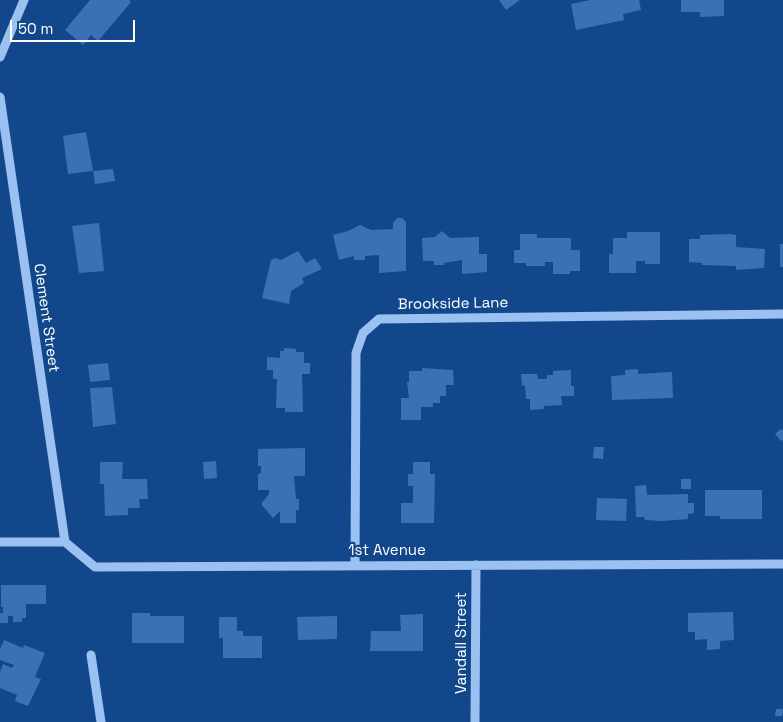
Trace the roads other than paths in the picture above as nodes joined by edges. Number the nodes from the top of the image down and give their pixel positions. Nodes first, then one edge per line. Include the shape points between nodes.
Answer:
1 (24, 0) edge
2 (0, 58) edge
3 (0, 98) edge
4 (783, 314) edge
5 (0, 542) edge
6 (65, 542) junction
7 (783, 564) edge
8 (355, 565) junction
9 (476, 565) junction
10 (91, 655) dead end
11 (101, 722) edge
12 (475, 722) edge

1 - 2 street
3 - 6 street, Clement Street
4 - 8 street, Brookside Lane via 379,319 363,333 356,352
5 - 6 street
6 - 8 street, 1st Avenue via 95,567
7 - 9 street, 1st Avenue
8 - 9 street, 1st Avenue
9 - 12 street, Vandall Street
10 - 11 street

